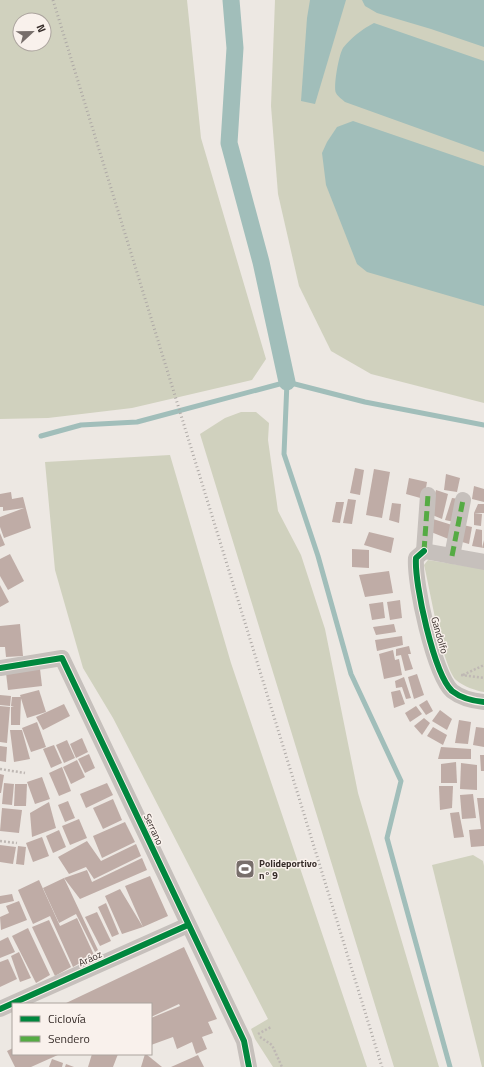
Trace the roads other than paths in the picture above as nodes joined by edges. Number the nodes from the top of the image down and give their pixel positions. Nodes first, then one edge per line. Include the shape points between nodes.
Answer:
1 (428, 495) dead end
2 (463, 500) dead end
3 (424, 551) junction
4 (452, 556) junction
5 (484, 562) edge
6 (0, 668) edge
7 (484, 702) edge
8 (188, 925) junction
9 (0, 1008) edge
10 (249, 1067) edge

1 - 3 street
2 - 4 street
3 - 4 street
3 - 7 street, Gandolfo via 416,558 415,568 422,607 439,669 453,691 462,697
4 - 5 street
6 - 8 street, Serrano via 62,658
8 - 9 street, Aráoz
8 - 10 street, Serrano via 244,1042

